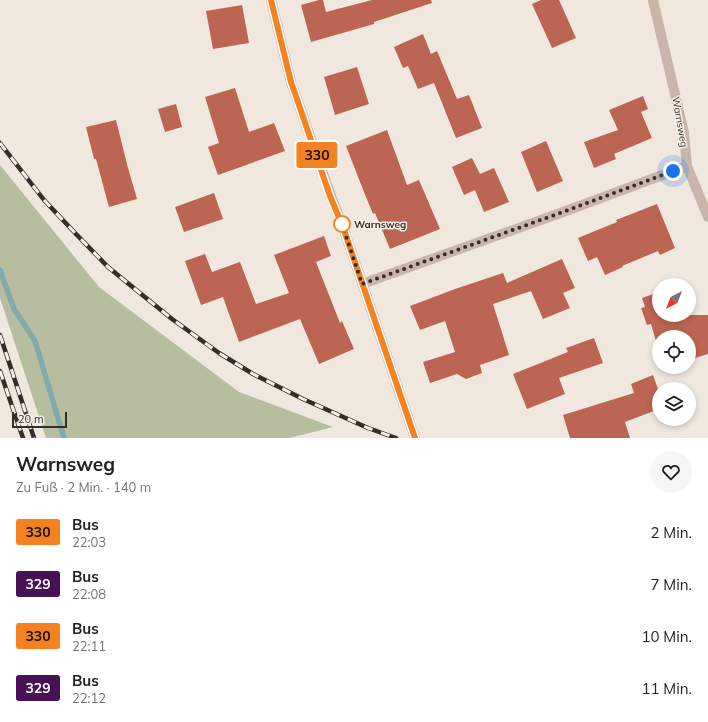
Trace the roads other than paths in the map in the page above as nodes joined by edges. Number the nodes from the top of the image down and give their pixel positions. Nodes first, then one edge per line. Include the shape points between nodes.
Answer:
1 (271, 0) edge
2 (653, 0) edge
3 (687, 166) junction
4 (708, 217) edge
5 (362, 284) junction
6 (415, 438) edge

1 - 5 street via 291,82
2 - 3 street, Warnsweg via 684,133
3 - 4 street, Warnsweg
3 - 5 street
5 - 6 street

